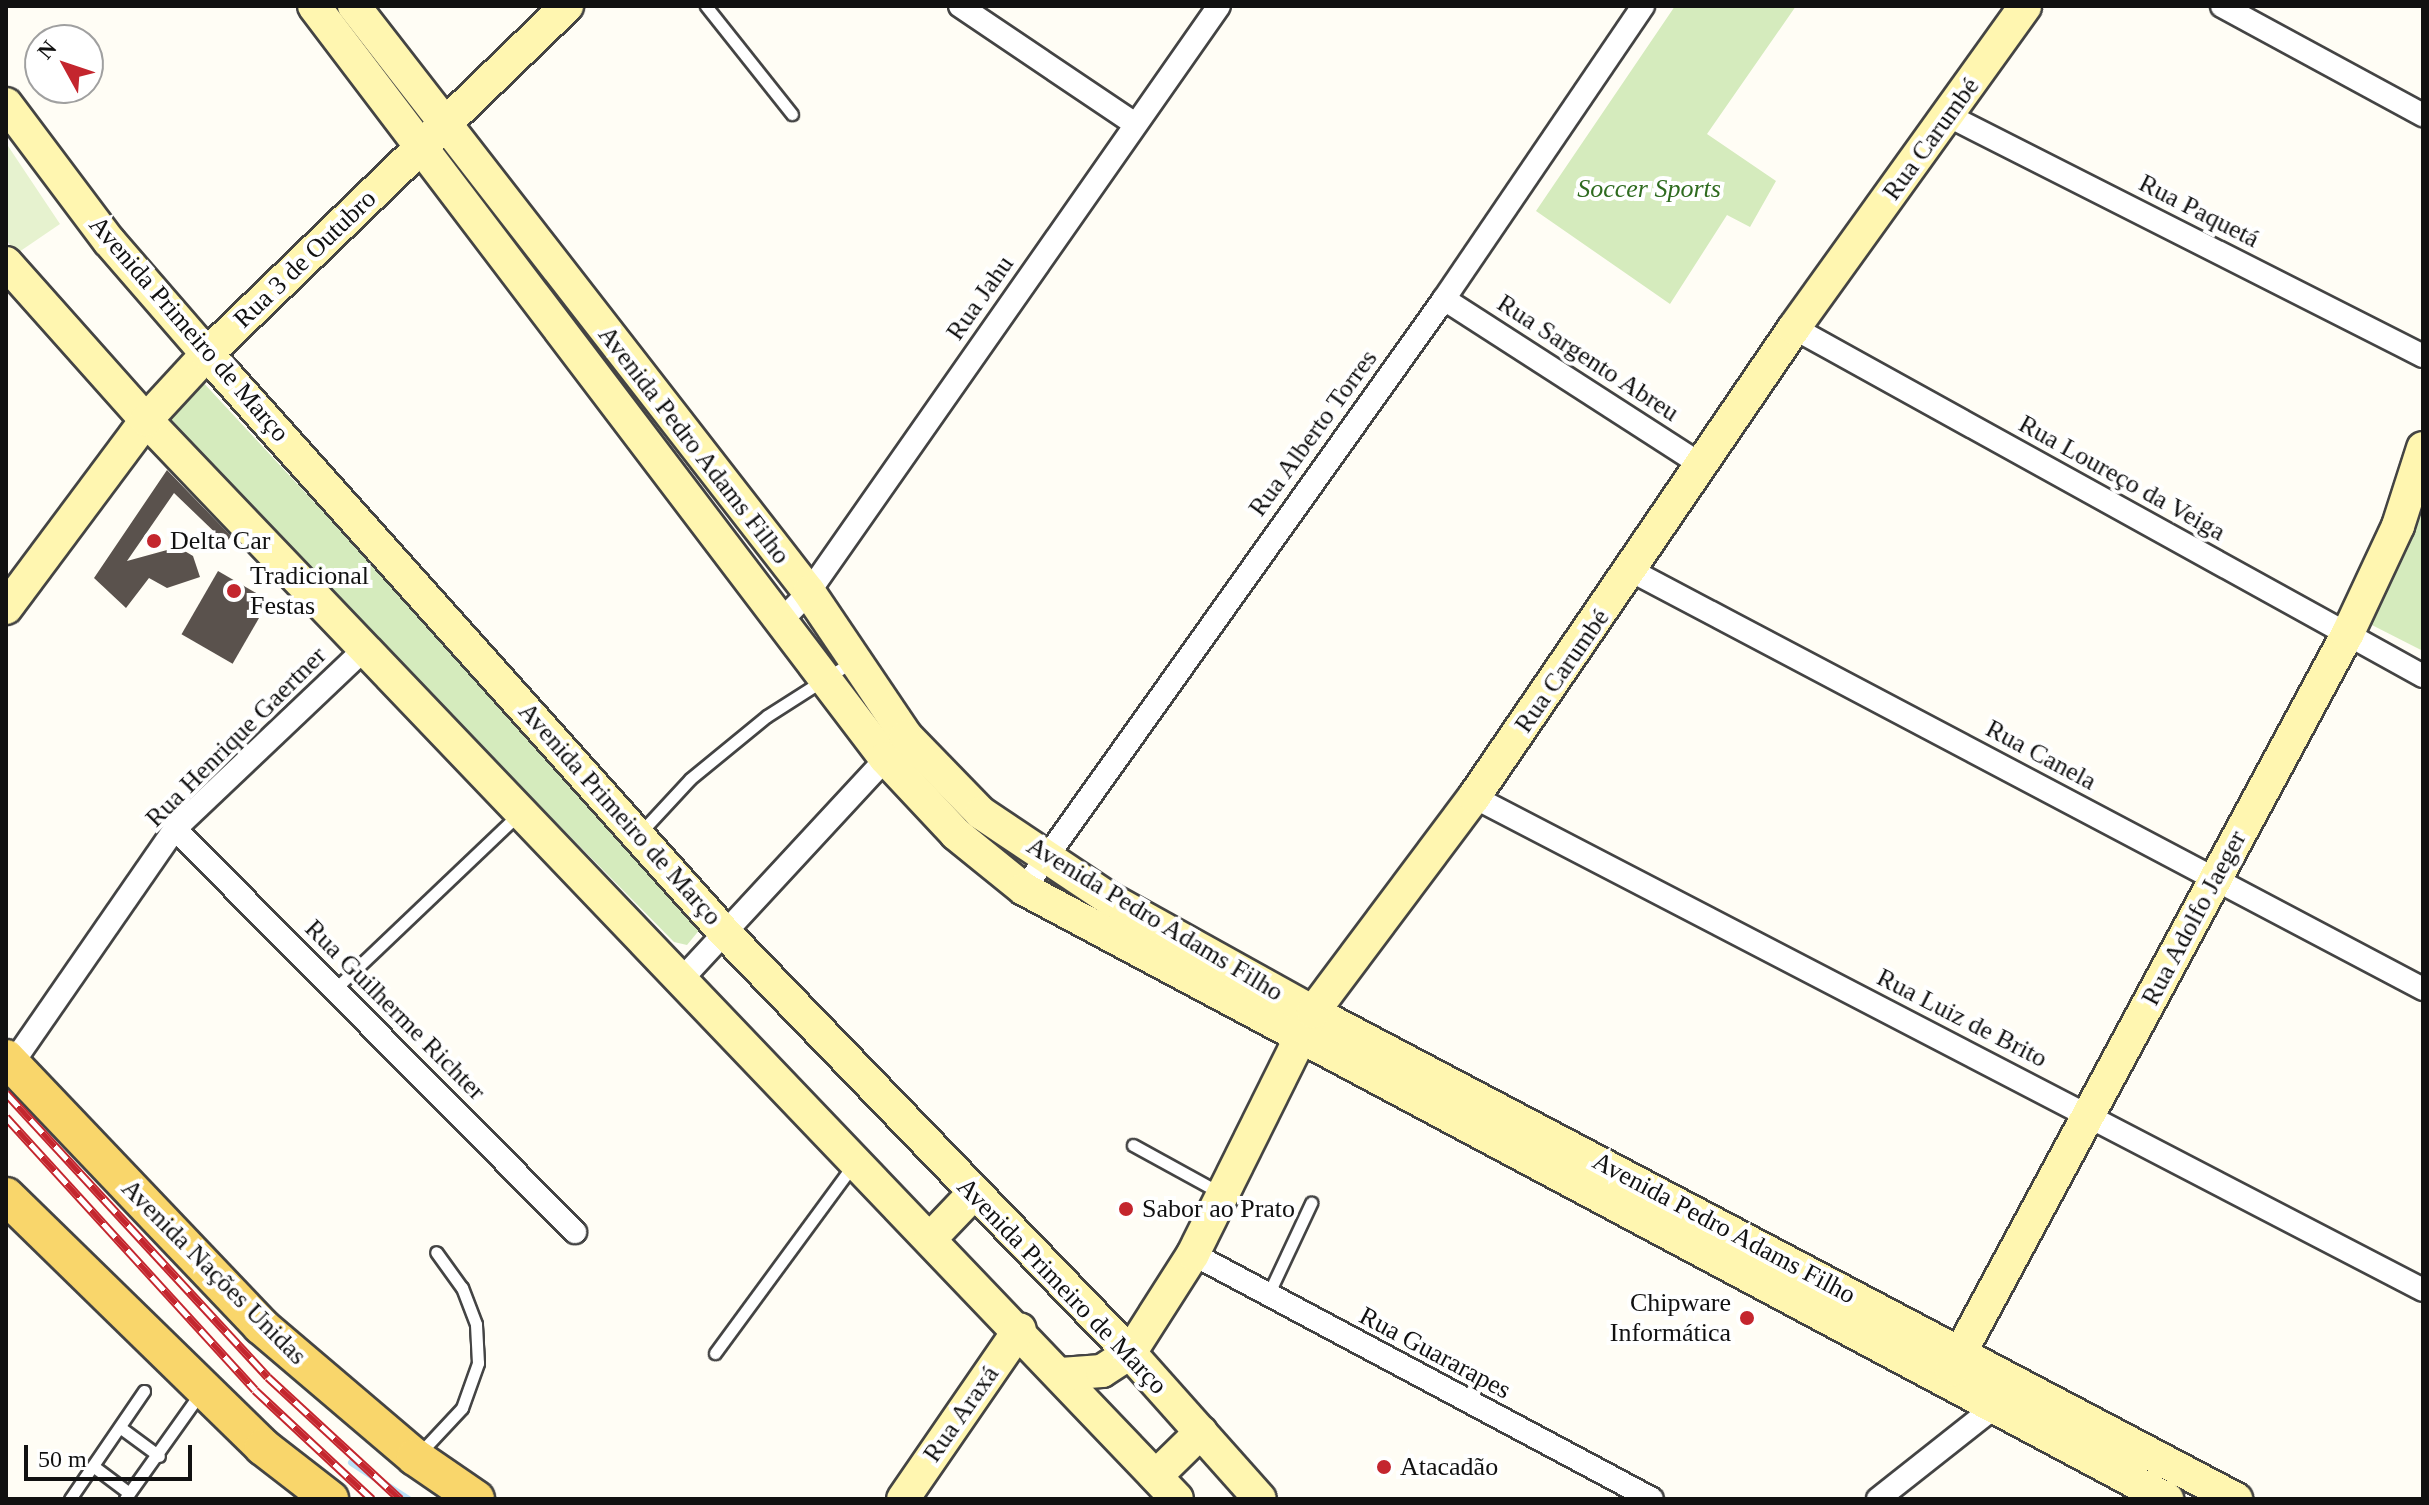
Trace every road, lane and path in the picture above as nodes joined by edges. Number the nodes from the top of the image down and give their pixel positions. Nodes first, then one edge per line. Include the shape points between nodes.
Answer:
1 (314, 6) edge
2 (354, 6) edge
3 (567, 6) edge
4 (706, 6) edge
5 (960, 6) edge
6 (1219, 6) edge
7 (1643, 6) edge
8 (2025, 6) edge
9 (2222, 6) edge
10 (6, 104) edge
11 (792, 114) dead end
12 (2423, 115) edge
13 (1949, 116) junction
14 (1135, 124) junction
15 (445, 128) junction
16 (420, 149) junction
17 (6, 263) edge
18 (1444, 299) junction
19 (1794, 328) junction
20 (207, 354) junction
21 (2423, 356) edge
22 (146, 420) junction
23 (2423, 448) edge
24 (1702, 465) junction
25 (1632, 571) junction
26 (809, 592) junction
27 (6, 608) edge
28 (783, 619) junction
29 (2347, 635) junction
30 (365, 649) junction
31 (854, 660) junction
32 (2423, 676) edge
33 (828, 681) junction
34 (896, 747) junction
35 (1474, 797) junction
36 (521, 812) junction
37 (175, 829) junction
38 (640, 834) junction
39 (1044, 857) junction
40 (2215, 879) junction
41 (1024, 889) junction
42 (726, 934) junction
43 (681, 980) junction
44 (335, 989) junction
45 (2423, 989) edge
46 (1306, 1024) junction
47 (9, 1061) edge
48 (2088, 1115) junction
49 (1133, 1145) dead end
50 (856, 1162) junction
51 (973, 1194) junction
52 (1222, 1195) junction
53 (1311, 1203) dead end
54 (12, 1208) edge
55 (575, 1232) dead end
56 (930, 1239) junction
57 (436, 1252) dead end
58 (1193, 1254) junction
59 (2423, 1290) edge
60 (1267, 1295) junction
61 (1020, 1329) junction
62 (715, 1353) dead end
63 (1130, 1353) junction
64 (1953, 1366) junction
65 (1061, 1374) junction
66 (205, 1385) junction
67 (144, 1391) dead end
68 (2006, 1394) junction
69 (121, 1428) junction
70 (1201, 1432) junction
71 (159, 1456) junction
72 (415, 1457) junction
73 (93, 1466) junction
74 (1166, 1488) edge
75 (127, 1496) edge
76 (70, 1499) edge
77 (330, 1499) edge
78 (476, 1499) edge
79 (903, 1499) edge
80 (1260, 1499) edge
81 (1652, 1499) edge
82 (1878, 1499) edge
83 (2167, 1499) edge
84 (2236, 1499) edge

1 - 16 main road, Avenida Pedro Adams Filho
2 - 15 main road, Avenida Pedro Adams Filho
3 - 15 main road, Rua 3 de Outubro
4 - 11 lane
5 - 14 street
6 - 14 street, Rua Jahu
7 - 18 street, Rua Alberto Torres
8 - 13 main road, Rua Carumbé
9 - 12 street
10 - 20 main road, Avenida Primeiro de Março via 109,241
13 - 19 main road, Rua Carumbé
13 - 21 street, Rua Paquetá
14 - 26 street, Rua Jahu
15 - 16 main road, Rua 3 de Outubro
15 - 26 main road, Avenida Pedro Adams Filho
16 - 20 main road, Rua 3 de Outubro
16 - 28 main road, Avenida Pedro Adams Filho
17 - 22 main road
18 - 24 street, Rua Sargento Abreu
18 - 39 street, Rua Alberto Torres
19 - 24 main road, Rua Carumbé
19 - 29 street, Rua Loureço da Veiga
20 - 22 main road, Rua 3 de Outubro
20 - 38 main road, Avenida Primeiro de Março
22 - 27 main road, Rua 3 de Outubro
22 - 30 main road
23 - 29 main road, Rua Adolfo Jaeger via 2398,526
24 - 25 main road, Rua Carumbé
25 - 35 main road, Rua Carumbé
25 - 40 street, Rua Canela
26 - 28 street, Rua Jahu
26 - 31 main road, Avenida Pedro Adams Filho
28 - 33 main road, Avenida Pedro Adams Filho
29 - 32 street, Rua Loureço da Veiga
29 - 40 main road, Rua Adolfo Jaeger
30 - 36 main road
30 - 37 street, Rua Henrique Gaertner
31 - 33 lane
31 - 34 main road, Avenida Pedro Adams Filho
33 - 34 main road, Avenida Pedro Adams Filho
33 - 38 lane via 767,716 690,779
34 - 39 main road, Avenida Pedro Adams Filho
34 - 41 main road, Avenida Pedro Adams Filho via 956,834
34 - 42 street
35 - 46 main road, Rua Carumbé
35 - 48 street, Rua Luiz de Brito
36 - 43 main road
36 - 44 lane
37 - 44 street, Rua Guilherme Richter
37 - 47 street, Rua Henrique Gaertner
38 - 42 main road, Avenida Primeiro de Março
39 - 41 street, Rua Alberto Torres
39 - 46 main road, Avenida Pedro Adams Filho
40 - 45 street, Rua Canela
40 - 48 main road, Rua Adolfo Jaeger
41 - 46 main road, Avenida Pedro Adams Filho
42 - 43 street
42 - 51 main road, Avenida Primeiro de Março
43 - 50 main road
44 - 55 street, Rua Guilherme Richter
46 - 52 main road, Rua Carumbé
46 - 64 main road, Avenida Pedro Adams Filho
47 - 72 main road, Avenida Nações Unidas via 261,1326
48 - 59 street, Rua Luiz de Brito
48 - 64 main road, Rua Adolfo Jaeger
49 - 52 lane
50 - 56 main road
50 - 62 lane
51 - 56 main road
51 - 63 main road, Avenida Primeiro de Março
52 - 58 main road, Rua Carumbé
53 - 60 lane
54 - 66 main road
56 - 61 main road
57 - 72 lane via 462,1288 476,1324 478,1363 462,1408
58 - 60 street, Rua Guararapes
58 - 63 main road, Rua Carumbé
60 - 81 street, Rua Guararapes
61 - 65 main road
61 - 79 main road, Rua Araxá
63 - 65 main road via 1102,1371
63 - 70 main road, Avenida Primeiro de Março
64 - 68 main road, Avenida Pedro Adams Filho
65 - 74 main road
66 - 71 lane
66 - 77 main road via 263,1447
67 - 69 lane
68 - 82 street
68 - 83 main road, Avenida Pedro Adams Filho
68 - 84 main road, Avenida Pedro Adams Filho
69 - 71 lane
69 - 73 lane
70 - 74 main road
70 - 80 main road, Avenida Primeiro de Março
71 - 75 lane
72 - 78 main road, Avenida Nações Unidas
73 - 75 lane
73 - 76 lane

